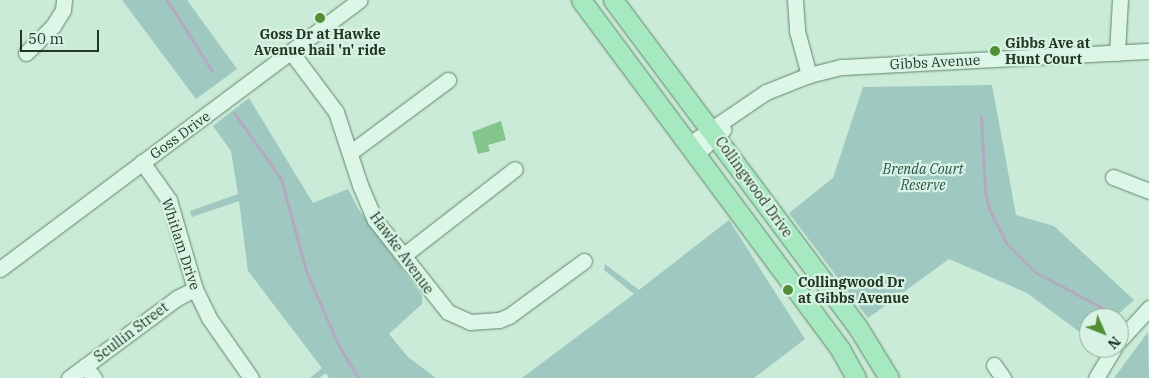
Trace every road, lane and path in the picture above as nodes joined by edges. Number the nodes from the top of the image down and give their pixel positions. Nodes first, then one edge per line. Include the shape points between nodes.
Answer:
1 (64, 0) edge
2 (360, 0) edge
3 (580, 0) edge
4 (613, 0) edge
5 (795, 0) edge
6 (1120, 0) edge
7 (1149, 51) edge
8 (291, 52) junction
9 (26, 53) dead end
10 (1117, 53) junction
11 (809, 74) junction
12 (448, 80) dead end
13 (713, 132) junction
14 (691, 150) junction
15 (351, 152) junction
16 (142, 162) junction
17 (515, 169) dead end
18 (1113, 177) dead end
19 (1149, 191) edge
20 (404, 255) junction
21 (584, 261) dead end
22 (0, 269) edge
23 (195, 289) junction
24 (1149, 308) edge
25 (1129, 330) edge
26 (1108, 358) edge
27 (85, 366) junction
28 (69, 378) edge
29 (94, 378) edge
30 (250, 378) edge
31 (856, 378) edge
32 (889, 378) edge
33 (1096, 378) edge

1 - 9 street via 63,10 53,26
2 - 8 street, Goss Drive
3 - 14 main road, Collingwood Drive
4 - 13 main road, Collingwood Drive
5 - 11 street via 797,31
6 - 10 street
7 - 10 street, Gibbs Avenue
8 - 15 street, Hawke Avenue via 336,112
8 - 16 street, Goss Drive
10 - 11 street, Gibbs Avenue via 841,67
11 - 13 street, Gibbs Avenue via 766,92
12 - 15 street
13 - 14 street, Gibbs Avenue
13 - 32 main road, Collingwood Drive via 857,326
14 - 31 main road, Collingwood Drive via 840,349
15 - 20 street, Hawke Avenue via 375,220
16 - 22 street, Goss Drive
16 - 23 street, Whitlam Drive via 169,200
17 - 20 street
18 - 19 street
20 - 21 street, Hawke Avenue via 436,301 448,312 470,322 487,323 510,316
23 - 27 street, Scullin Street via 177,298
23 - 30 street, Whitlam Drive via 216,333
24 - 25 street
26 - 33 street
27 - 28 street, Scullin Street
27 - 29 street

